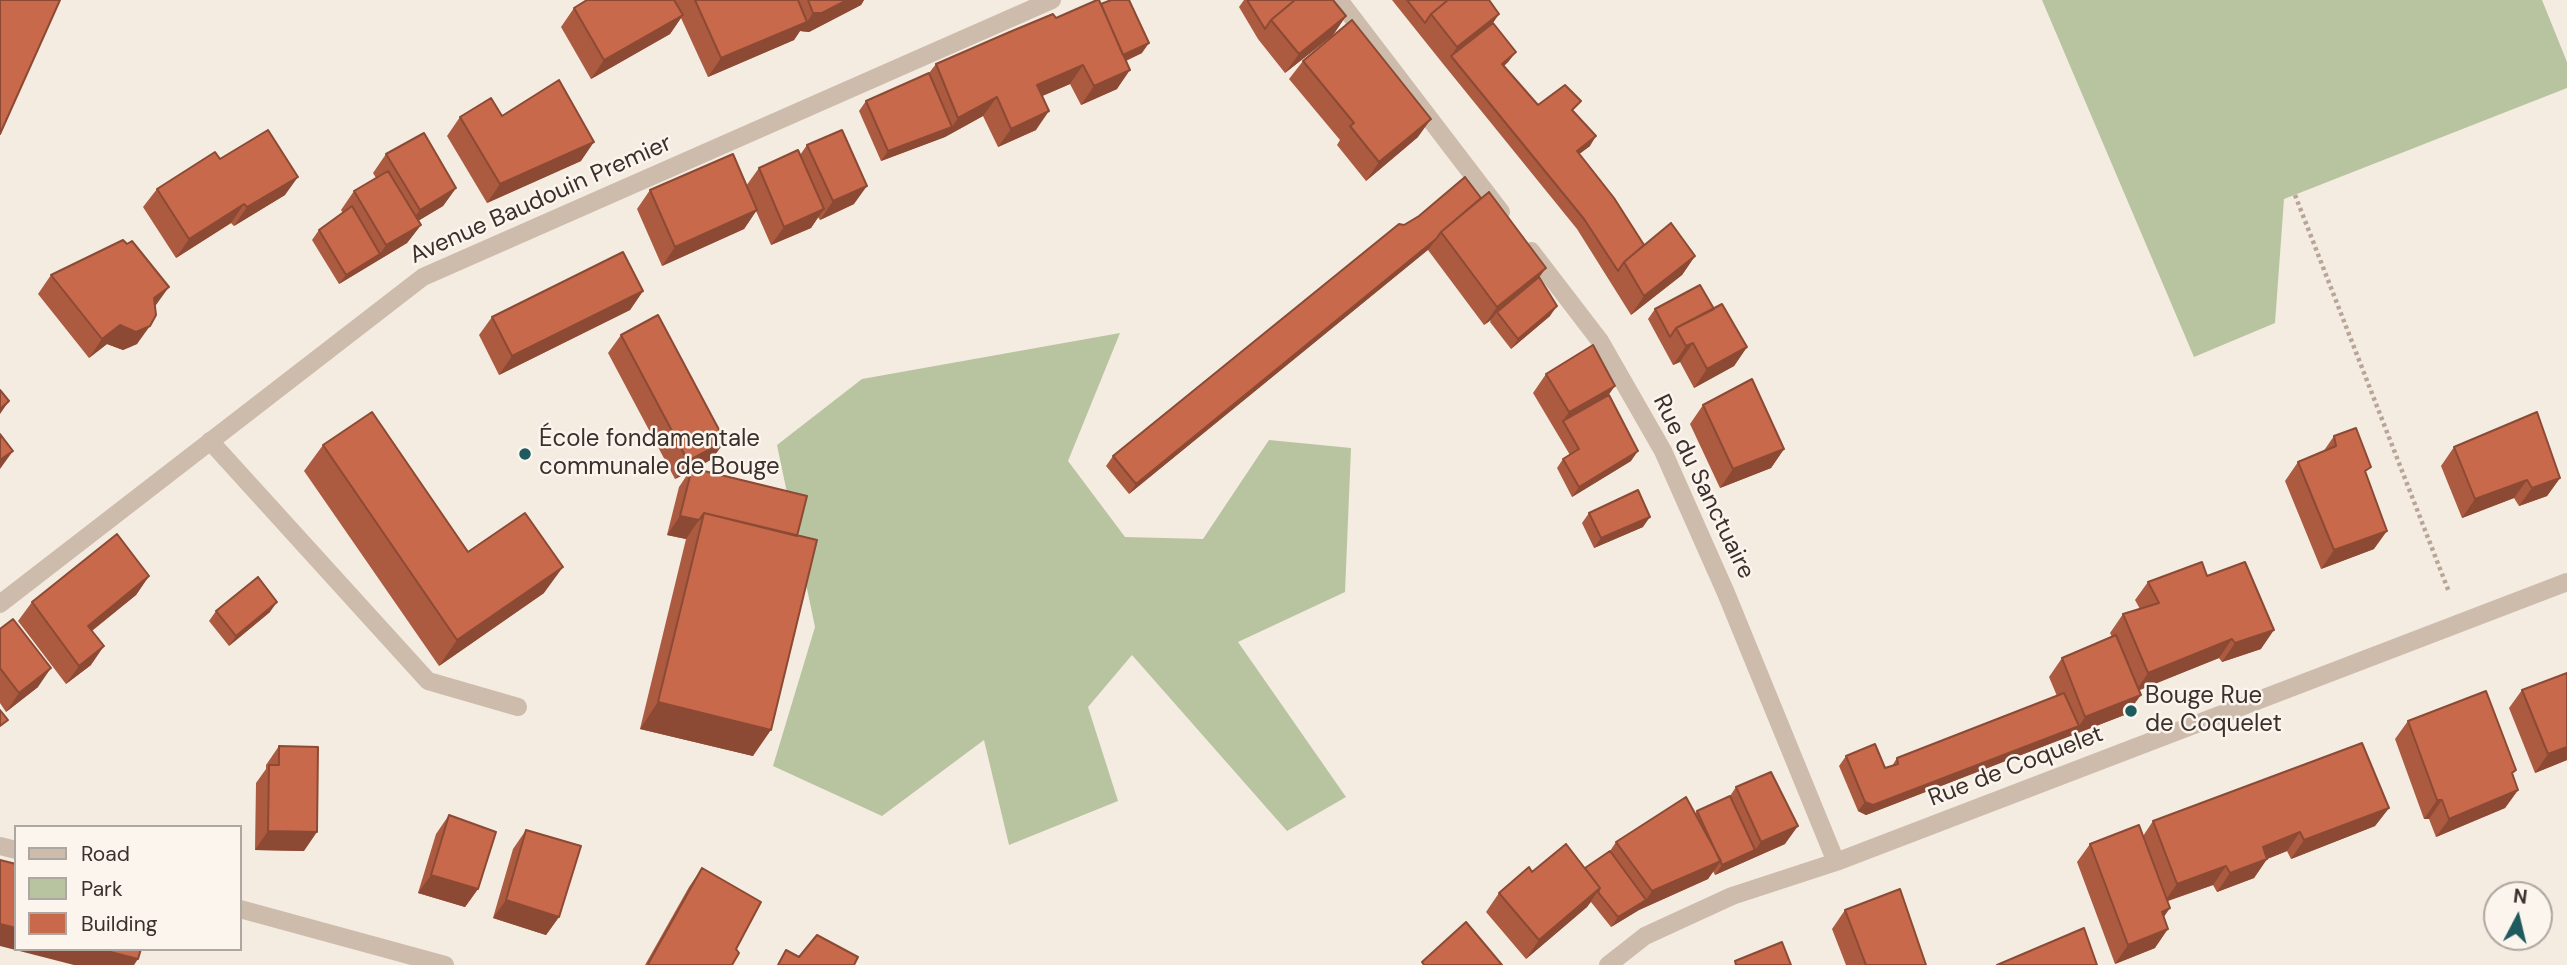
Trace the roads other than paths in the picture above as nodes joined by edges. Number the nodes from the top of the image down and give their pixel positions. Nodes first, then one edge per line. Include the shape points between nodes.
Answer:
1 (1052, 0) edge
2 (1339, 0) edge
3 (210, 441) junction
4 (2567, 582) edge
5 (0, 604) edge
6 (518, 707) dead end
7 (1836, 862) junction
8 (242, 910) edge
9 (445, 965) edge
10 (1608, 965) edge

1 - 3 street, Avenue Baudouin Premier via 423,277
2 - 7 street, Rue du Sanctuaire via 1613,363 1674,474
3 - 5 street, Avenue Baudouin Premier
3 - 6 street via 428,681
4 - 7 street, Rue de Coquelet
7 - 10 street, Rue de Coquelet via 1707,908 1645,936
8 - 9 street

